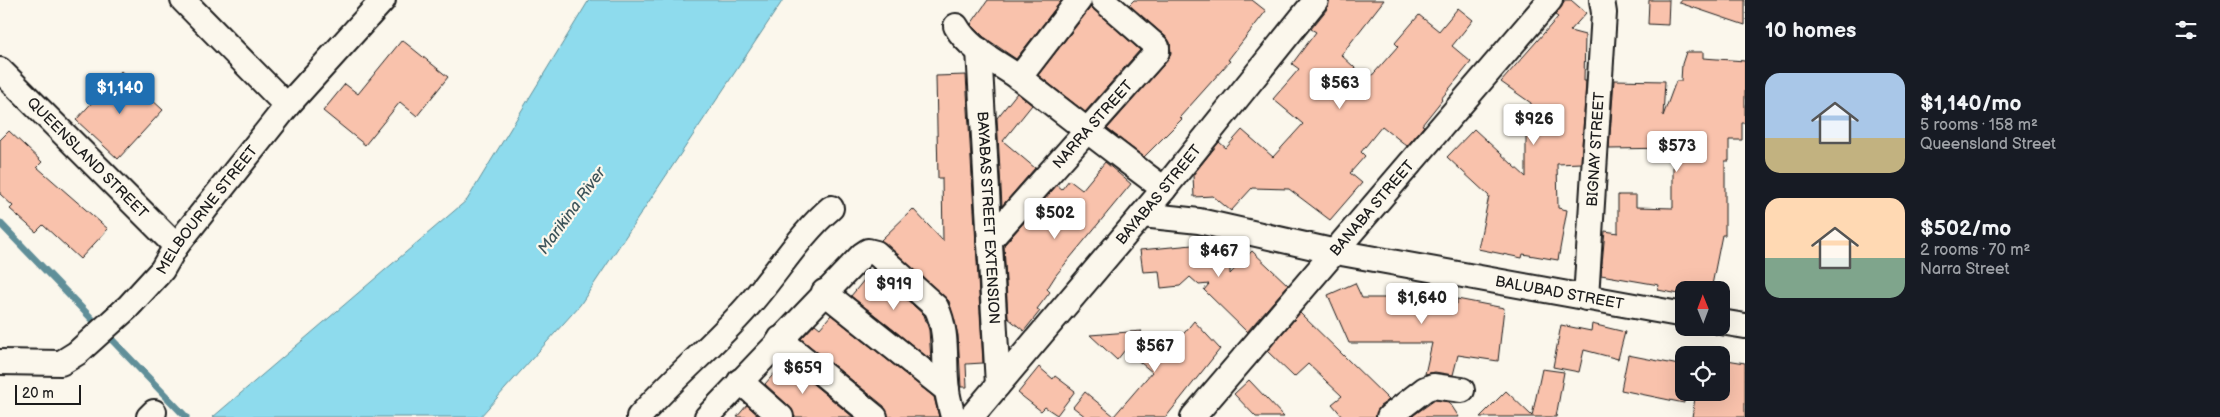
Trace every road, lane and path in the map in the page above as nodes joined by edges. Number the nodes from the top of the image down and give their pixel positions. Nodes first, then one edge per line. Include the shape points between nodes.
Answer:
1 (183, 0) edge
2 (383, 0) edge
3 (1079, 0) edge
4 (1103, 0) edge
5 (1316, 0) edge
6 (1550, 0) edge
7 (1602, 0) edge
8 (956, 26) dead end
9 (979, 50) junction
10 (0, 70) edge
11 (1019, 78) junction
12 (287, 106) junction
13 (1086, 131) junction
14 (1164, 189) junction
15 (831, 208) dead end
16 (1142, 216) junction
17 (989, 241) junction
18 (176, 246) junction
19 (1336, 252) junction
20 (824, 292) junction
21 (1586, 298) junction
22 (1675, 313) edge
23 (1730, 324) edge
24 (1745, 326) edge
25 (780, 338) junction
26 (0, 362) edge
27 (740, 381) junction
28 (998, 385) junction
29 (947, 390) junction
30 (1462, 390) dead end
31 (639, 417) edge
32 (707, 417) edge
33 (781, 417) edge
34 (875, 417) edge
35 (953, 417) edge
36 (971, 417) edge
37 (1193, 417) edge
38 (1389, 417) edge

1 - 12 street
2 - 12 street, MELBOURNE STREET
3 - 11 street
4 - 13 street, NARRA STREET via 1157,46 1157,52
5 - 14 street, BAYABAS STREET
6 - 19 street, BANABA STREET
7 - 21 street, BIGNAY STREET via 1604,13
8 - 9 street via 960,34
9 - 11 street
9 - 17 street, BAYABAS STREET EXTENSION
10 - 18 street, QUEENSLAND STREET
11 - 13 street
12 - 18 street, MELBOURNE STREET
13 - 14 street
13 - 17 street, NARRA STREET
14 - 16 street, BAYABAS STREET
15 - 31 street via 817,220 746,309
16 - 19 street, BALUBAD STREET via 1199,221
16 - 28 street, BAYABAS STREET
17 - 28 street, BAYABAS STREET EXTENSION
18 - 26 street, MELBOURNE STREET via 162,270 128,307 62,363
19 - 21 street, BALUBAD STREET
19 - 37 street, BANABA STREET
20 - 25 street
20 - 29 street
20 - 29 street via 862,255 868,251 876,252 936,307 944,334
21 - 22 street, BALUBAD STREET
23 - 24 street
25 - 27 street
25 - 34 street
27 - 32 street
27 - 33 street
28 - 36 street, BAYABAS STREET
29 - 35 street
30 - 38 street via 1433,386

